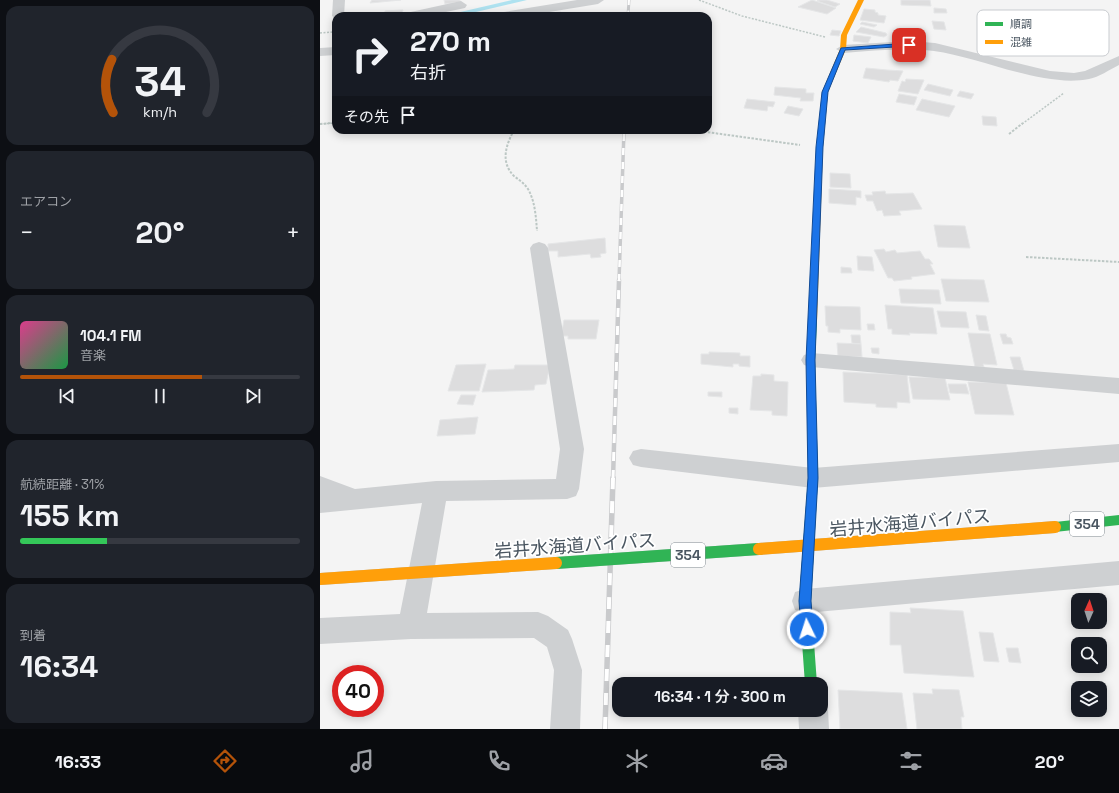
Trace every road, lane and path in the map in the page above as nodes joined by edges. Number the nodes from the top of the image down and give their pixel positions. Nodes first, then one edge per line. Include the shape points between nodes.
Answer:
1 (339, 0) edge
2 (598, 0) edge
3 (699, 0) edge
4 (861, 0) edge
5 (461, 5) dead end
6 (338, 12) edge
7 (429, 12) edge
8 (528, 12) edge
9 (332, 32) edge
10 (320, 33) edge
11 (843, 46) junction
12 (332, 51) edge
13 (320, 52) edge
14 (1119, 60) edge
15 (1088, 75) junction
16 (332, 122) edge
17 (320, 124) edge
18 (712, 133) edge
19 (512, 134) edge
20 (1009, 134) dead end
21 (820, 147) junction
22 (539, 248) joint
23 (1026, 257) dead end
24 (1119, 262) edge
25 (811, 360) junction
26 (1119, 386) edge
27 (1119, 453) edge
28 (641, 458) dead end
29 (813, 478) junction
30 (320, 486) edge
31 (436, 491) junction
32 (357, 500) junction
33 (320, 503) edge
34 (1119, 520) edge
35 (1119, 573) edge
36 (320, 579) edge
37 (805, 601) junction
38 (411, 626) junction
39 (320, 632) edge
40 (810, 677) edge
41 (813, 717) edge
42 (565, 729) edge
43 (814, 729) edge

1 - 6 street
2 - 8 street
3 - 11 path via 742,16
4 - 11 main road via 844,35
5 - 7 street
9 - 10 path
11 - 15 street via 928,46 1050,75
11 - 21 main road via 825,92
12 - 13 street
14 - 15 street
15 - 20 path
16 - 17 path
18 - 21 path
19 - 22 path via 506,146 505,159 510,172 528,189 535,207
21 - 25 main road
22 - 31 street via 572,449 567,489
23 - 24 path
25 - 26 street
25 - 29 main road
27 - 29 street
28 - 29 street
29 - 37 main road
30 - 32 street
31 - 32 street
31 - 38 street
32 - 33 street
34 - 36 main road, 岩井水海道バイパス / 354, bridge via 899,540
35 - 37 street
37 - 40 main road
38 - 39 street
38 - 42 street via 538,625 558,639 568,670
41 - 43 street

